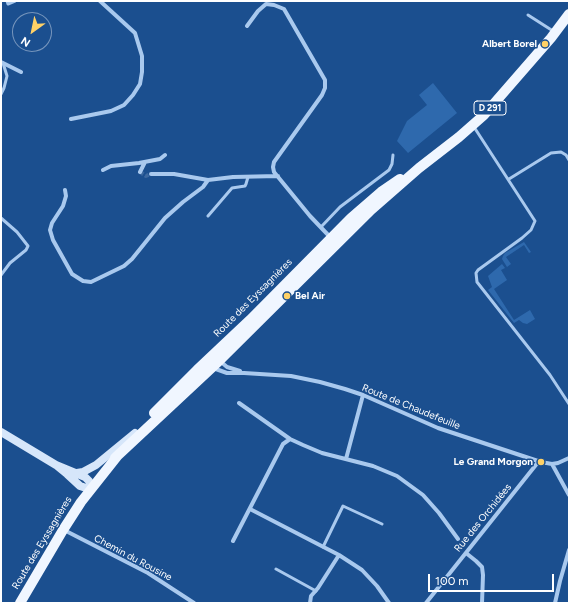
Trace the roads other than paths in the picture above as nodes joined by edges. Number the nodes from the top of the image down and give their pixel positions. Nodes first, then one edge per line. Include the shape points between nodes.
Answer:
1 (7, 1) edge
2 (15, 1) edge
3 (100, 1) edge
4 (569, 14) edge
5 (528, 15) dead end
6 (569, 24) edge
7 (247, 26) dead end
8 (553, 35) junction
9 (2, 63) edge
10 (21, 72) dead end
11 (1, 94) edge
12 (71, 119) dead end
13 (473, 125) junction
14 (165, 155) dead end
15 (393, 155) dead end
16 (569, 160) edge
17 (145, 162) junction
18 (419, 168) junction
19 (103, 170) dead end
20 (140, 172) dead end
21 (151, 174) tunnel mouth
22 (248, 176) junction
23 (278, 176) junction
24 (509, 179) junction
25 (208, 180) junction
26 (65, 190) dead end
27 (208, 216) dead end
28 (1, 218) edge
29 (321, 228) junction
30 (331, 238) junction
31 (342, 240) junction
32 (1, 275) edge
33 (292, 290) junction
34 (250, 320) junction
35 (215, 363) junction
36 (197, 370) junction
37 (244, 372) junction
38 (363, 395) junction
39 (240, 403) dead end
40 (569, 404) edge
41 (1, 432) edge
42 (136, 433) junction
43 (290, 439) junction
44 (115, 458) junction
45 (569, 458) edge
46 (346, 459) junction
47 (539, 461) junction
48 (552, 464) junction
49 (56, 465) junction
50 (77, 473) junction
51 (80, 486) junction
52 (92, 488) junction
53 (569, 495) edge
54 (81, 502) junction
55 (250, 509) junction
56 (382, 524) dead end
57 (63, 530) junction
58 (458, 539) dead end
59 (233, 541) dead end
60 (323, 547) junction
61 (569, 550) edge
62 (466, 553) junction
63 (339, 555) junction
64 (276, 569) dead end
65 (316, 591) junction
66 (20, 603) edge
67 (194, 603) edge
68 (310, 603) edge
69 (389, 603) edge
70 (426, 603) edge
71 (482, 603) edge
72 (555, 603) edge

1 - 2 lane via 8,4
3 - 12 street via 135,33 142,56 140,84 124,105 111,111
4 - 8 main road, Route des Eyssagnières / D 291
5 - 8 lane
6 - 8 main road, Route des Eyssagnières / D 291
7 - 23 street via 266,4 284,9 325,80 322,95 274,162 273,167
8 - 13 main road, Route des Eyssagnières / D 291 via 493,106
9 - 10 street
9 - 11 lane via 6,76
13 - 18 main road, Route des Eyssagnières / D 291
13 - 24 lane
14 - 17 street
15 - 29 lane via 389,170 340,207
16 - 24 lane via 561,152 551,153
17 - 19 street via 111,166
17 - 20 street
18 - 30 main road, Route des Eyssagnières via 381,192
18 - 31 main road, Route des Eyssagnières
21 - 25 street via 174,174
22 - 23 street
22 - 25 street
22 - 27 lane via 245,186 232,188
23 - 29 street
24 - 40 lane via 535,221 533,227 522,238 478,270 476,282 550,375
25 - 26 street via 165,218 124,266 91,282 82,281 72,274 50,230 52,222 63,206
28 - 32 lane via 28,246
29 - 30 street
30 - 31 street
30 - 33 street via 331,245 303,274
30 - 34 main road, Route des Eyssagnières
31 - 33 main road, Route des Eyssagnières
33 - 35 main road, Route des Eyssagnières
34 - 35 street
34 - 36 main road, Route des Eyssagnières
35 - 36 street
35 - 37 street, Route de Chaudefeuille
35 - 37 street, Route de Chaudefeuille via 227,373
35 - 44 main road, Route des Eyssagnières
36 - 42 main road, Route des Eyssagnières
37 - 38 street, Route de Chaudefeuille via 291,376
38 - 46 street
38 - 47 street, Route de Chaudefeuille via 438,428
39 - 43 street
41 - 49 main road
42 - 44 main road, Route des Eyssagnières
42 - 50 main road via 96,465
43 - 46 street via 322,453
43 - 55 street via 283,444
44 - 52 main road, Route des Eyssagnières
45 - 48 street
46 - 58 street via 397,476 423,495
47 - 48 street, Route de Chaudefeuille
47 - 62 street, Rue des Orchidées
48 - 53 street
49 - 50 main road
49 - 51 main road
50 - 52 main road via 89,481
51 - 52 main road
51 - 54 main road
52 - 54 main road, Route des Eyssagnières
54 - 57 main road, Route des Eyssagnières
55 - 59 street
55 - 60 street
56 - 60 lane via 343,506
57 - 66 main road, Route des Eyssagnières
57 - 67 street, Chemin du Rousine via 148,573
60 - 63 street
61 - 72 street
62 - 70 street, Rue des Orchidées
62 - 71 street via 482,567
63 - 65 street
63 - 69 street via 362,570
64 - 65 lane
65 - 68 street via 311,596

